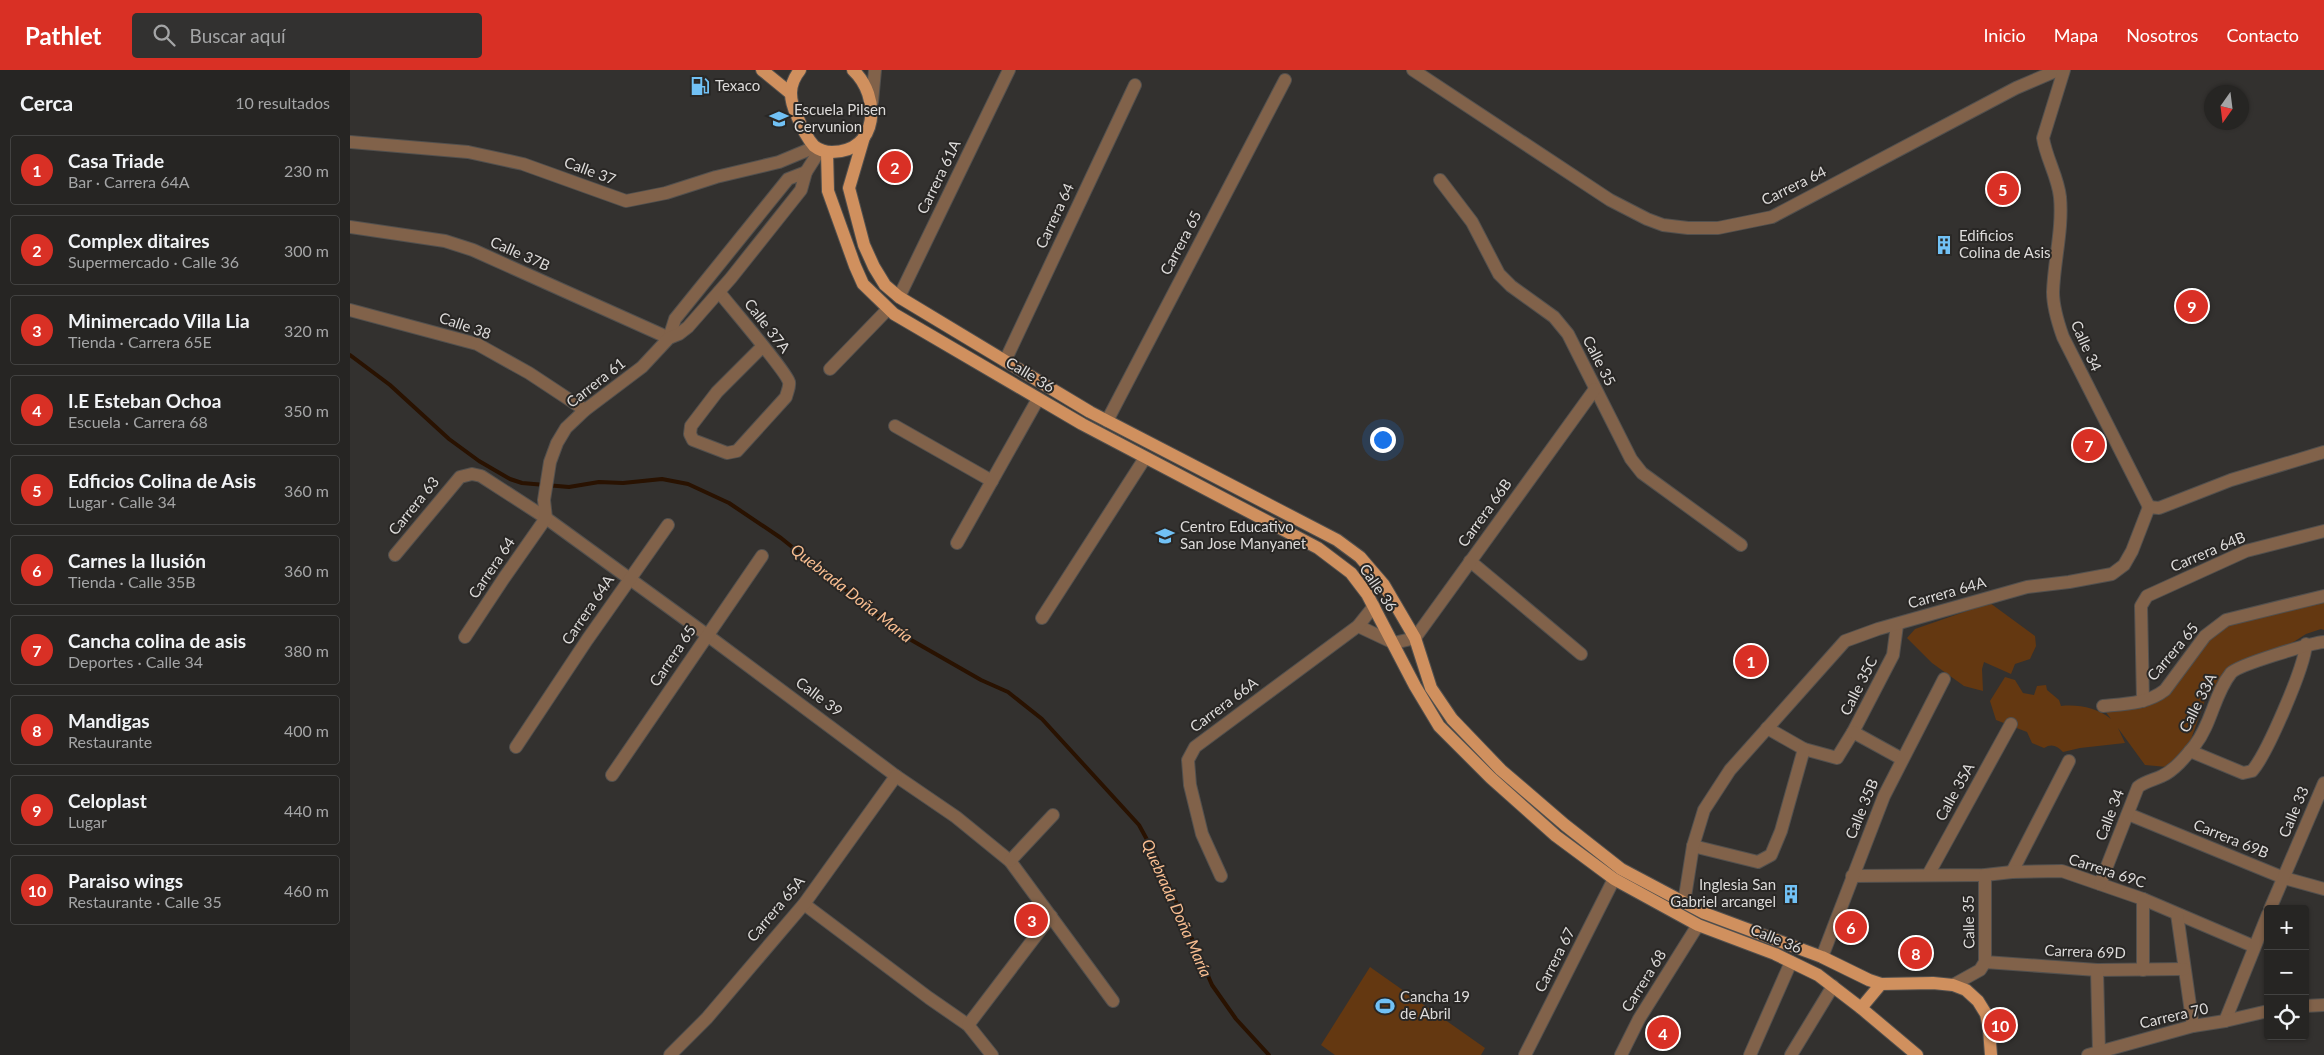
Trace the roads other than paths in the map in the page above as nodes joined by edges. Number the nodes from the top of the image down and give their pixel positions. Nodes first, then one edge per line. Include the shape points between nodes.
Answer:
1 (762, 70) edge
2 (800, 70) edge
3 (853, 70) edge
4 (875, 70) edge
5 (1009, 70) edge
6 (1413, 70) edge
7 (2058, 70) edge
8 (2064, 70) edge
9 (1285, 80) dead end
10 (1135, 85) dead end
11 (790, 92) junction
12 (872, 102) junction
13 (864, 137) junction
14 (350, 142) edge
15 (821, 150) junction
16 (806, 172) junction
17 (1440, 180) dead end
18 (350, 227) edge
19 (719, 292) junction
20 (899, 297) junction
21 (888, 309) junction
22 (350, 310) edge
23 (669, 338) junction
24 (763, 346) junction
25 (1005, 361) junction
26 (830, 369) dead end
27 (1595, 389) junction
28 (1038, 399) junction
29 (585, 410) junction
30 (1107, 421) junction
31 (895, 426) dead end
32 (2324, 452) edge
33 (1146, 458) junction
34 (460, 477) joint
35 (992, 481) junction
36 (2149, 507) junction
37 (546, 518) junction
38 (668, 525) dead end
39 (2324, 531) edge
40 (957, 543) dead end
41 (1741, 545) dead end
42 (395, 556) dead end
43 (762, 556) dead end
44 (1470, 561) junction
45 (629, 578) junction
46 (2324, 596) edge
47 (1374, 606) junction
48 (1042, 618) dead end
49 (1897, 625) junction
50 (1358, 626) junction
51 (707, 635) junction
52 (465, 637) dead end
53 (1415, 638) junction
54 (2324, 642) edge
55 (1394, 643) junction
56 (2306, 644) junction
57 (1582, 654) dead end
58 (1944, 679) dead end
59 (2143, 701) junction
60 (2103, 706) dead end
61 (2011, 724) dead end
62 (1767, 728) junction
63 (1853, 732) junction
64 (516, 747) dead end
65 (1804, 749) junction
66 (2190, 751) junction
67 (1902, 759) junction
68 (2069, 761) dead end
69 (612, 775) dead end
70 (896, 776) junction
71 (2324, 783) edge
72 (2138, 787) joint
73 (2128, 814) junction
74 (1053, 815) dead end
75 (1693, 846) junction
76 (1010, 861) junction
77 (2012, 872) junction
78 (1928, 875) junction
79 (1985, 875) junction
80 (1221, 876) dead end
81 (1852, 876) junction
82 (2284, 878) junction
83 (1614, 879) junction
84 (2100, 884) junction
85 (2324, 889) edge
86 (2143, 899) junction
87 (1684, 903) junction
88 (804, 904) junction
89 (2272, 905) edge
90 (2177, 914) junction
91 (1051, 916) junction
92 (2264, 923) edge
93 (1698, 925) junction
94 (2254, 946) junction
95 (1822, 957) junction
96 (1791, 962) junction
97 (1985, 962) junction
98 (2184, 969) junction
99 (2097, 970) junction
100 (2143, 970) junction
101 (1881, 984) junction
102 (1953, 984) junction
103 (1833, 986) junction
104 (1113, 1001) dead end
105 (2324, 1005) edge
106 (2309, 1006) edge
107 (1861, 1008) junction
108 (2264, 1011) edge
109 (2225, 1021) junction
110 (968, 1025) junction
111 (2193, 1026) junction
112 (2094, 1053) edge
113 (670, 1055) edge
114 (992, 1055) edge
115 (1525, 1055) edge
116 (1621, 1055) edge
117 (1750, 1055) edge
118 (1791, 1055) edge
119 (1916, 1055) edge
120 (1991, 1055) edge

1 - 11 main road
2 - 11 main road
3 - 12 main road via 862,79
4 - 12 street
5 - 20 street, Carrera 61A
6 - 7 street, Carrera 64 via 1610,200 1663,225 1688,228 1718,228 1772,217 2016,88
8 - 36 street, Calle 34 via 2043,138 2060,194 2053,294 2056,316 2063,337
9 - 30 street, Carrera 65
10 - 25 street, Carrera 64
11 - 15 main road via 799,122
12 - 13 main road, Calle 36 via 870,123
13 - 15 main road via 856,146 843,152
13 - 20 main road, Calle 36 via 849,188 864,245 885,285
14 - 15 street, Calle 37 via 468,152 523,164 626,201
15 - 16 street, Carrera 61
15 - 21 main road, Calle 36 via 828,190 855,266 863,284
16 - 19 street, Carrera 61 via 801,190
16 - 23 street, Carrera 61 via 788,179 675,318
17 - 27 street, Calle 35 via 1472,222 1499,274 1510,286 1554,316 1568,334
18 - 23 street, Calle 37B via 454,244
19 - 23 street, Carrera 61 via 688,327
19 - 24 street, Calle 37A
20 - 25 main road, Calle 36
21 - 26 street
21 - 28 main road, Calle 36
22 - 29 street, Calle 38 via 476,344 529,373
23 - 29 street, Carrera 61 via 642,367
24 - 24 street, Calle 37A via 717,392 696,419 691,426 693,440 727,453 737,450 786,397 789,380
25 - 30 main road, Calle 36
27 - 41 street, Calle 35 via 1631,459 1642,472
27 - 44 street, Carrera 66B
28 - 33 main road, Calle 36
28 - 35 street
29 - 37 street, Carrera 61 via 566,428 550,462 544,500
30 - 53 main road, Calle 36 via 1337,540 1360,557 1384,585
31 - 35 street
32 - 36 street via 2231,480 2159,508
33 - 47 main road, Calle 36 via 1318,548 1351,573
33 - 48 street
34 - 37 street, Calle 39 via 481,476
34 - 42 street, Carrera 63
35 - 40 street
36 - 49 street, Carrera 64A via 2132,551 2124,565 2112,574 2027,587
37 - 45 street, Calle 39
37 - 52 street, Carrera 64
38 - 45 street, Carrera 64A
39 - 59 street, Carrera 64B via 2246,551 2147,596 2141,606
43 - 51 street, Carrera 65
44 - 53 street, Carrera 66B
44 - 57 street
45 - 51 street, Calle 39
45 - 64 street, Carrera 64A
46 - 59 street, Carrera 65 via 2226,620 2205,636 2165,690
47 - 50 street, Carrera 66A
47 - 55 main road, Calle 36
49 - 62 street, Carrera 64A via 1845,641
49 - 63 street, Calle 35C via 1893,655
50 - 55 street
50 - 80 street, Carrera 66A via 1195,747 1188,760 1190,785 1202,834
51 - 69 street, Carrera 65
51 - 70 street, Calle 39
53 - 55 street
53 - 87 main road, Calle 36 via 1431,688 1446,712 1501,770 1621,869
54 - 56 street, Calle 33A
55 - 83 main road, Calle 36 via 1439,726 1550,830
56 - 66 street, Calle 33A via 2232,672 2206,729
56 - 66 street via 2301,667 2270,740 2252,771 2243,773
58 - 67 street, Calle 35B
59 - 60 street, Carrera 65
61 - 78 street, Calle 35A
62 - 65 street
62 - 75 street, Carrera 64A via 1730,770 1704,810
63 - 65 street, Calle 35C via 1837,758
63 - 67 street
65 - 75 street via 1771,855 1758,862
66 - 72 street, Calle 33A via 2171,771
67 - 81 street, Calle 35B
68 - 77 street
70 - 76 street, Calle 39 via 956,817
70 - 88 street, Carrera 65A
71 - 82 street, Calle 33
72 - 73 street, Calle 34
73 - 82 street, Carrera 69B
73 - 84 street, Calle 34
74 - 76 street
75 - 87 street, Carrera 64A
76 - 91 street, Calle 39
77 - 79 street, Carrera 69C
77 - 84 street, Carrera 69C via 2062,871
78 - 79 street, Carrera 69C
78 - 81 street, Carrera 69C
79 - 97 street, Calle 35
81 - 95 street, Calle 35B
82 - 85 street, Carrera 69B
82 - 89 street, Calle 33
83 - 93 main road, Calle 36
83 - 115 street, Carrera 67
84 - 86 street, Carrera 69C
86 - 90 street, Carrera 69C
86 - 100 street
87 - 95 main road, Calle 36
88 - 110 street
88 - 113 street, Carrera 65A via 707,1018
90 - 94 street, Carrera 69C
90 - 98 street
91 - 104 street, Calle 39
91 - 110 street
92 - 94 street
93 - 96 main road, Calle 36
93 - 116 street, Carrera 68 via 1639,1019
94 - 109 street
95 - 101 main road, Calle 36
96 - 103 main road, Calle 36
96 - 117 street
97 - 99 street, Carrera 69D
97 - 102 street, Calle 35 via 1980,970
98 - 100 street, Carrera 69D
98 - 111 street
99 - 100 street, Carrera 69D
99 - 112 street
101 - 102 main road
101 - 107 main road
102 - 120 main road via 1966,990 1986,1014
103 - 107 main road, Calle 36
103 - 118 street
105 - 106 street
107 - 119 main road, Calle 36
108 - 109 street, Carrera 70
109 - 111 street, Carrera 70
110 - 114 street
111 - 112 street, Carrera 70

